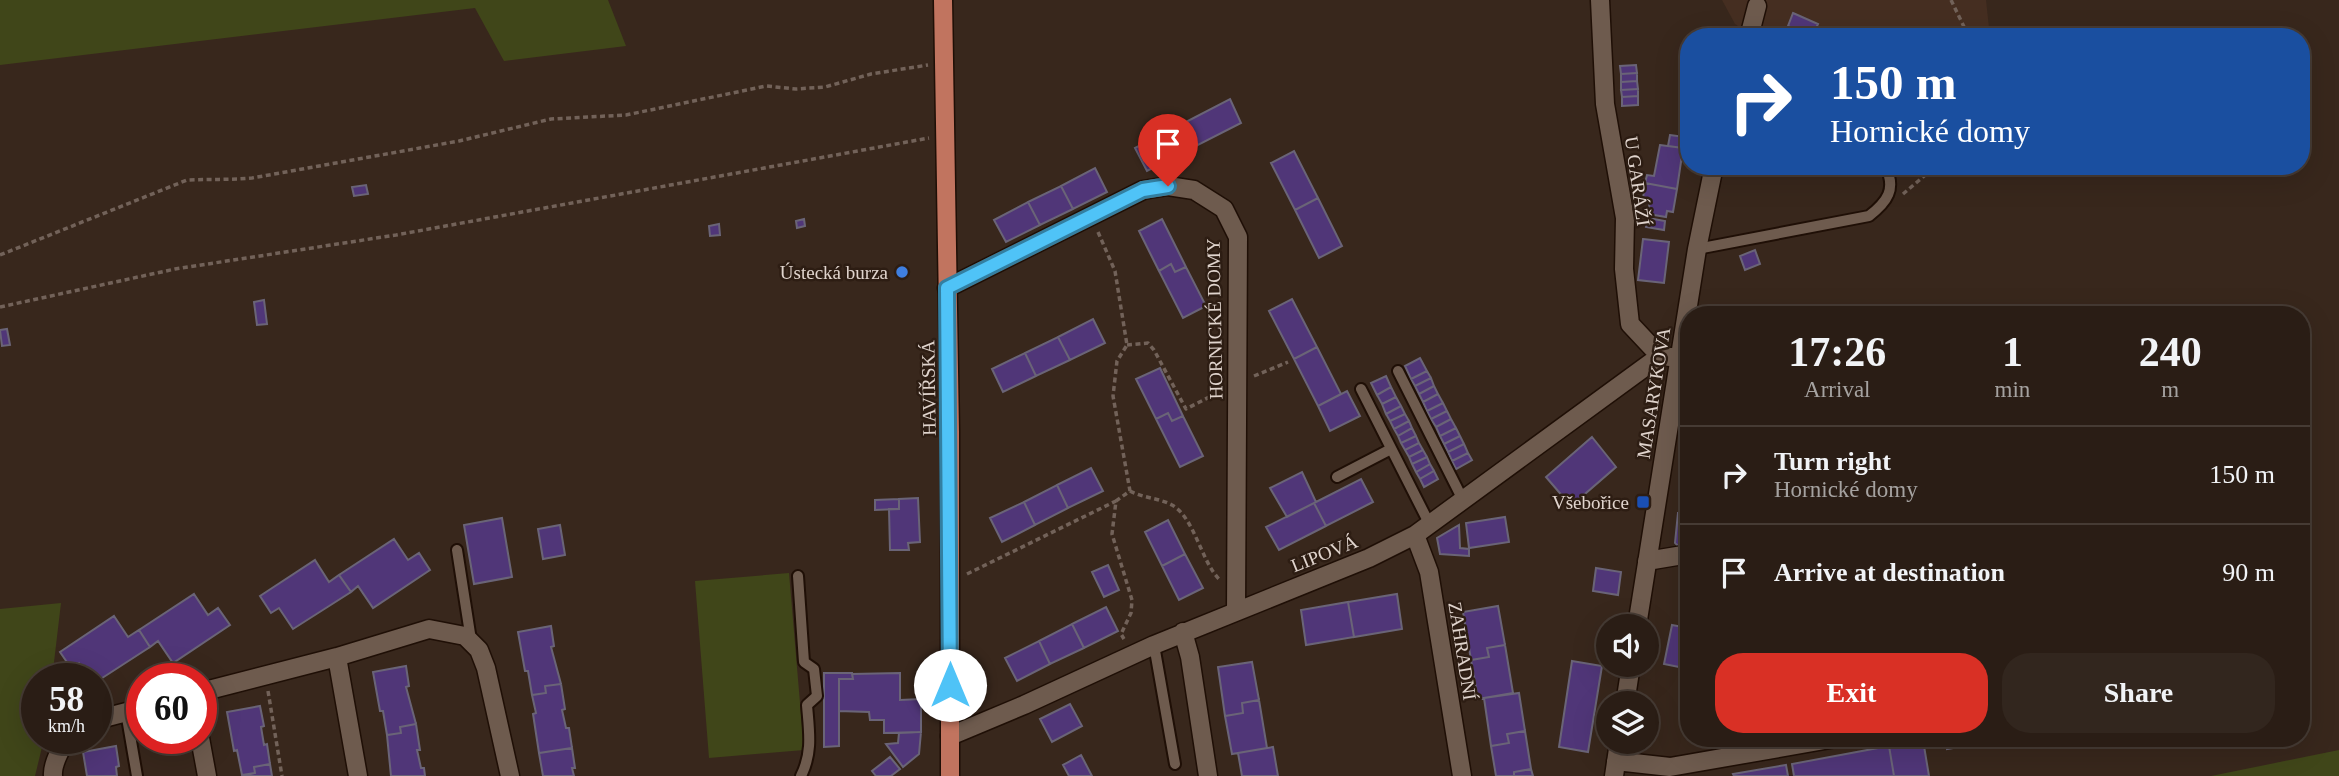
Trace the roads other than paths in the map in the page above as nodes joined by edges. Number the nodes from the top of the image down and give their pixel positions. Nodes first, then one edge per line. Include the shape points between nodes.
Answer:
1 (943, 0) edge
2 (1600, 0) edge
3 (1756, 2) edge
4 (1751, 28) edge
5 (1712, 175) edge
6 (1888, 175) edge
7 (1697, 249) junction
8 (947, 288) junction
9 (1689, 306) edge
10 (1660, 356) junction
11 (1680, 358) edge
12 (1680, 364) edge
13 (1398, 371) dead end
14 (1360, 388) dead end
15 (1391, 449) junction
16 (1337, 477) dead end
17 (1463, 500) junction
18 (1422, 530) junction
19 (457, 550) dead end
20 (1680, 556) edge
21 (1647, 561) junction
22 (798, 576) dead end
23 (1236, 611) junction
24 (1639, 614) edge
25 (1183, 632) junction
26 (471, 643) junction
27 (1154, 645) junction
28 (337, 657) junction
29 (217, 688) edge
30 (950, 736) junction
31 (1784, 747) edge
32 (60, 754) edge
33 (136, 754) edge
34 (203, 754) edge
35 (1175, 764) dead end
36 (1615, 769) edge
37 (52, 774) edge
38 (137, 776) edge
39 (206, 776) edge
40 (358, 776) edge
41 (510, 776) edge
42 (801, 776) edge
43 (950, 776) edge
44 (1208, 776) edge
45 (1462, 776) edge

1 - 8 main road, HAVÍŘSKÁ
2 - 10 street, U GARÁŽÍ via 1605,104 1625,218 1630,324
3 - 4 street
5 - 7 street, MASARYKOVA
6 - 7 lane via 1892,189 1886,203 1869,216
7 - 9 street, MASARYKOVA
8 - 23 street, HORNICKÉ DOMY via 1143,190 1168,186 1195,190 1224,209 1238,237
8 - 30 main road, HAVÍŘSKÁ
10 - 11 street
10 - 17 street, LIPOVÁ
12 - 21 street, MASARYKOVA
13 - 17 lane
14 - 15 lane
15 - 16 lane
15 - 18 lane
17 - 18 street, LIPOVÁ
18 - 23 street, LIPOVÁ via 1368,558
18 - 45 street, ZAHRADNÍ
19 - 26 lane
20 - 21 street
21 - 24 street, MASARYKOVA
22 - 42 lane via 804,662 814,669 817,696 807,705 810,748
23 - 25 street, LIPOVÁ
25 - 27 street, LIPOVÁ
25 - 44 street
26 - 28 street via 465,636 429,629
26 - 41 street via 486,668
27 - 30 street, LIPOVÁ
27 - 35 lane
28 - 29 street
28 - 40 street
30 - 43 main road, HAVÍŘSKÁ
31 - 36 street via 1670,767
32 - 37 street
33 - 38 lane
34 - 39 street

